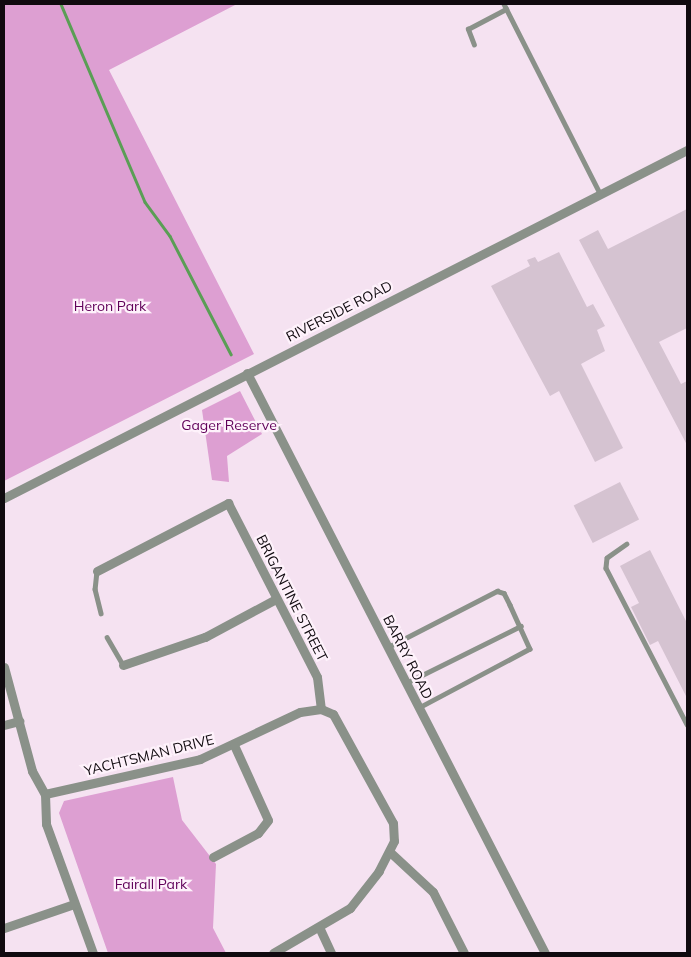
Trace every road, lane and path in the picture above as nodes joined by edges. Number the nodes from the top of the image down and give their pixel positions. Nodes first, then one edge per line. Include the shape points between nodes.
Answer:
1 (504, 4) edge
2 (506, 9) junction
3 (474, 45) dead end
4 (687, 150) edge
5 (600, 193) junction
6 (247, 373) junction
7 (4, 498) edge
8 (627, 544) dead end
9 (97, 571) joint
10 (276, 599) junction
11 (101, 614) dead end
12 (521, 626) junction
13 (107, 637) dead end
14 (388, 647) junction
15 (123, 666) joint
16 (4, 667) edge
17 (406, 683) junction
18 (419, 708) junction
19 (322, 709) junction
20 (19, 721) junction
21 (687, 724) edge
22 (4, 725) edge
23 (234, 745) junction
24 (45, 794) junction
25 (391, 853) junction
26 (213, 857) dead end
27 (74, 904) junction
28 (319, 927) junction
29 (4, 928) edge
30 (92, 953) edge
31 (273, 953) edge
32 (331, 953) edge
33 (464, 953) edge
34 (545, 953) edge

1 - 2 lane
2 - 3 lane via 468,29
2 - 5 lane
4 - 5 street, RIVERSIDE ROAD
5 - 6 street, RIVERSIDE ROAD
6 - 7 street, RIVERSIDE ROAD
6 - 14 street, BARRY ROAD
8 - 21 lane via 606,558 606,568
9 - 10 street, BRIGANTINE STREET via 228,503
9 - 11 lane via 94,589
10 - 15 street via 205,637
10 - 19 street, BRIGANTINE STREET via 317,676
12 - 14 lane via 504,593 497,592
12 - 17 lane
12 - 18 lane via 530,648
13 - 15 lane
14 - 17 street, BARRY ROAD
16 - 20 street
17 - 18 street, BARRY ROAD
18 - 34 street, BARRY ROAD
19 - 23 street, YACHTSMAN DRIVE via 300,712
19 - 25 street via 343,724 393,823
20 - 22 street
20 - 24 street via 32,771
23 - 24 street, YACHTSMAN DRIVE via 200,759
23 - 26 street via 268,820 258,833
24 - 27 street via 46,824
25 - 28 street via 350,908
25 - 33 street via 433,892
27 - 29 street
27 - 30 street
28 - 31 street
28 - 32 street

